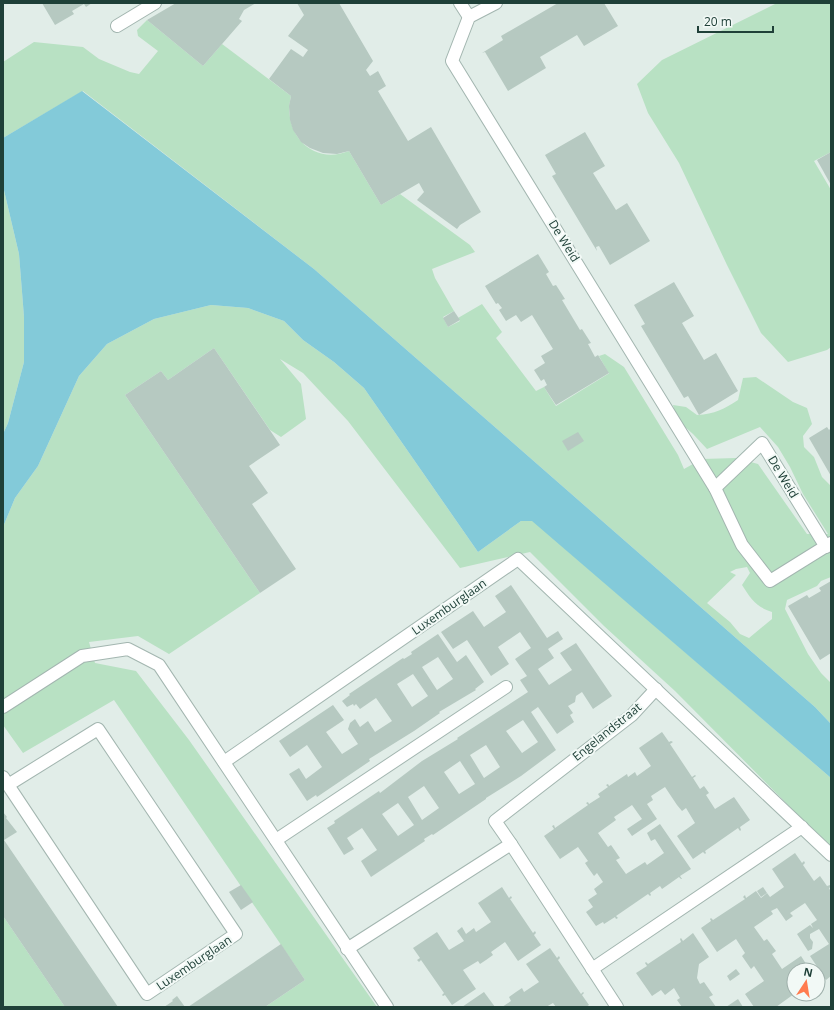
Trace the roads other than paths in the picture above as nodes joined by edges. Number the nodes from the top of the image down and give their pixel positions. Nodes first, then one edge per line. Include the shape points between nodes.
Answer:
1 (155, 3) edge
2 (460, 3) edge
3 (496, 3) edge
4 (469, 17) junction
5 (117, 26) dead end
6 (715, 488) junction
7 (828, 545) edge
8 (506, 687) dead end
9 (656, 689) junction
10 (3, 707) edge
11 (224, 762) junction
12 (6, 781) edge
13 (802, 827) junction
14 (276, 840) junction
15 (511, 844) junction
16 (831, 855) edge
17 (347, 949) junction
18 (592, 969) junction
19 (387, 1007) edge
20 (617, 1007) edge

1 - 5 street
2 - 4 street
3 - 4 street
4 - 6 street, De Weid via 452,61
6 - 7 street, De Weid via 742,545 770,581
6 - 7 street, De Weid via 762,443
8 - 14 street
9 - 11 street, Luxemburglaan via 518,559
9 - 13 street
9 - 15 street, Engelandstraat via 632,715 495,821
10 - 11 street via 82,656 128,649 158,665
11 - 14 street
12 - 12 street, Luxemburglaan via 147,994 236,934 98,729
13 - 16 street
13 - 18 street
14 - 17 street
15 - 17 street
15 - 18 street, Engelandstraat
17 - 19 street
18 - 20 street, Engelandstraat

